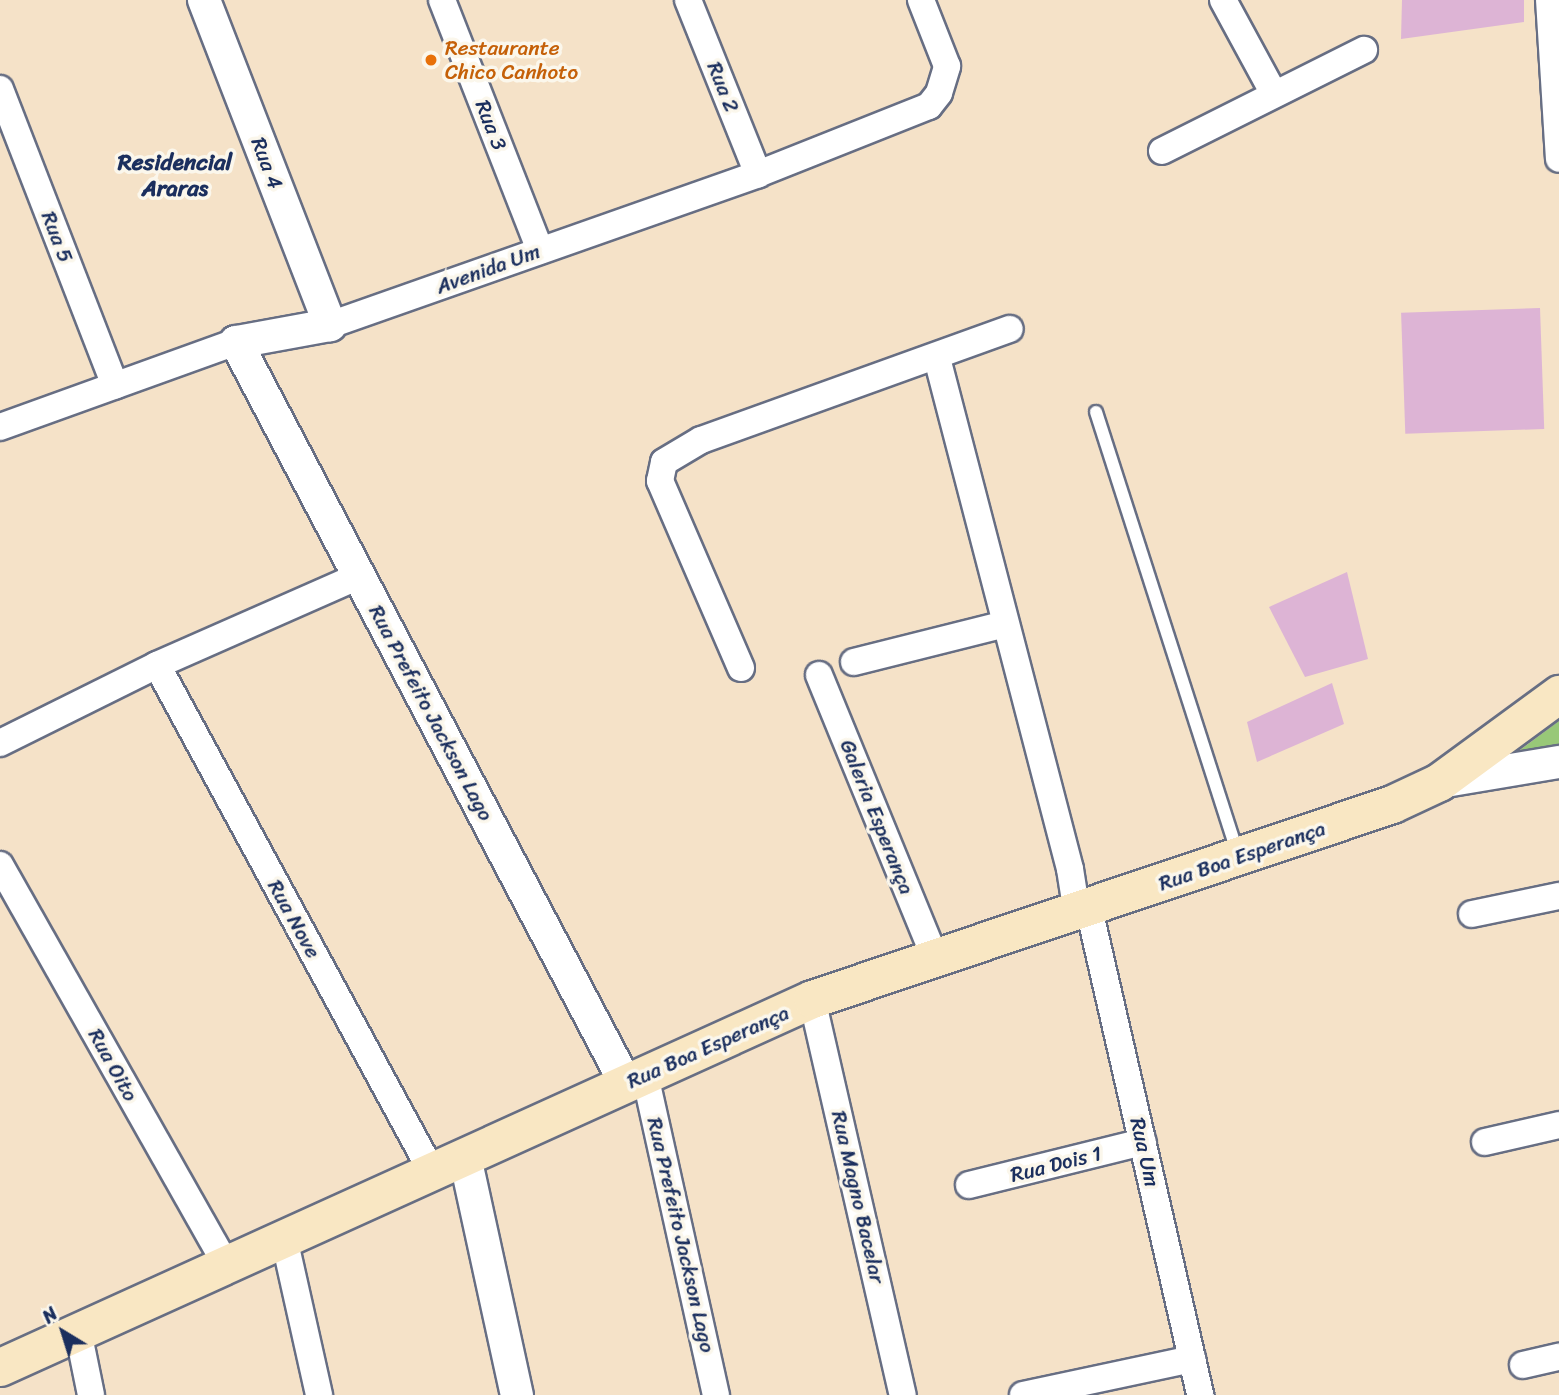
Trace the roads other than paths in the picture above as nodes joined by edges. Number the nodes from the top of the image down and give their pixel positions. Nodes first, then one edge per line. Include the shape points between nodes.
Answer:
1 (204, 0) edge
2 (442, 0) edge
3 (688, 0) edge
4 (921, 0) edge
5 (1223, 0) edge
6 (1549, 0) edge
7 (1364, 50) dead end
8 (0, 89) edge
9 (1273, 94) junction
10 (1162, 151) dead end
11 (1559, 159) edge
12 (758, 174) junction
13 (540, 250) junction
14 (330, 326) junction
15 (1010, 329) dead end
16 (236, 342) junction
17 (937, 358) junction
18 (115, 385) junction
19 (1096, 412) dead end
20 (0, 427) edge
21 (359, 576) junction
22 (1005, 624) junction
23 (855, 662) dead end
24 (157, 666) junction
25 (741, 668) dead end
26 (818, 675) dead end
27 (1559, 694) edge
28 (0, 743) edge
29 (1559, 762) edge
30 (1439, 782) junction
31 (1239, 858) junction
32 (0, 865) edge
33 (1559, 896) edge
34 (1084, 911) junction
35 (1472, 914) dead end
36 (935, 958) junction
37 (812, 999) junction
38 (636, 1079) junction
39 (1559, 1125) edge
40 (1143, 1142) junction
41 (1485, 1142) dead end
42 (465, 1157) junction
43 (432, 1172) junction
44 (969, 1185) dead end
45 (284, 1238) junction
46 (226, 1265) junction
47 (78, 1331) junction
48 (1559, 1357) edge
49 (1192, 1359) junction
50 (1523, 1365) dead end
51 (0, 1367) edge
52 (91, 1395) edge
53 (319, 1395) edge
54 (517, 1395) edge
55 (716, 1395) edge
56 (903, 1395) edge
57 (1023, 1395) edge
58 (1200, 1395) edge

1 - 14 street, Rua 4
2 - 13 street, Rua 3
3 - 12 street, Rua 2
4 - 12 street, Avenida Um via 947,66 939,93 929,106
5 - 9 street
6 - 11 street
7 - 9 street
8 - 18 street, Rua 5
9 - 10 street
12 - 13 street, Avenida Um
13 - 14 street, Avenida Um
14 - 16 street, Avenida Um
15 - 17 street
16 - 18 street, Avenida Um
16 - 21 street, Rua Prefeito Jackson Lago
17 - 22 street, Rua Um
17 - 25 street via 701,440 664,463 660,481
18 - 20 street, Avenida Um
19 - 31 lane
21 - 24 street
21 - 38 street, Rua Prefeito Jackson Lago
22 - 23 street
22 - 34 street, Rua Um
24 - 28 street
24 - 43 street, Rua Nove
26 - 36 street, Galeria Esperança
27 - 30 main road, Rua Boa Esperança
29 - 30 street
30 - 31 main road, Rua Boa Esperança via 1392,804
31 - 34 main road, Rua Boa Esperança
32 - 46 street, Rua Oito
33 - 35 street
34 - 36 main road, Rua Boa Esperança
34 - 40 street, Rua Um
36 - 37 main road, Rua Boa Esperança
37 - 38 main road, Rua Boa Esperança
37 - 56 street, Rua Magno Bacelar
38 - 42 main road, Rua Boa Esperança
38 - 55 street, Rua Prefeito Jackson Lago
39 - 41 street
40 - 44 street, Rua Dois 1
40 - 49 street, Rua Um
42 - 43 main road, Rua Boa Esperança
42 - 54 street
43 - 45 main road, Rua Boa Esperança
45 - 46 main road, Rua Boa Esperança
45 - 53 street
46 - 47 main road, Rua Boa Esperança
47 - 51 main road, Rua Boa Esperança
47 - 52 street
48 - 50 street
49 - 57 street
49 - 58 street, Rua Um

